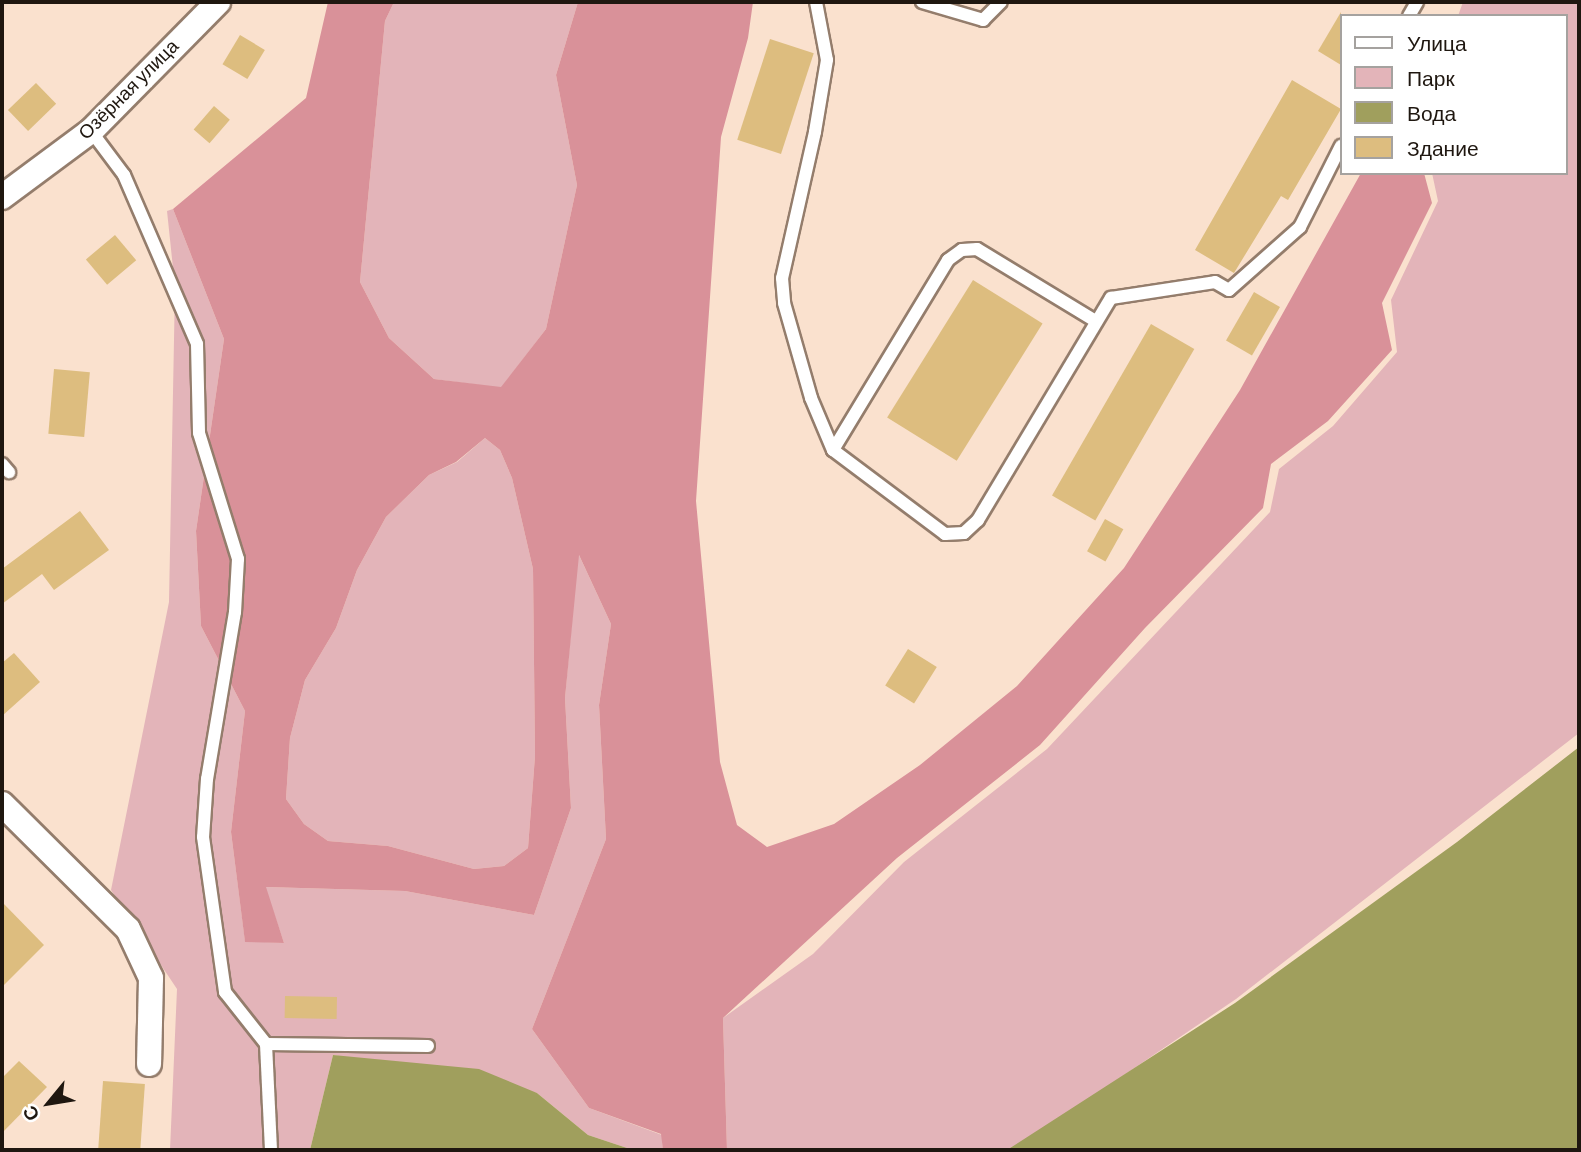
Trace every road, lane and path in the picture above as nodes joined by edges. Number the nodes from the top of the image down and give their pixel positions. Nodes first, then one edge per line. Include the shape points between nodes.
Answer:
1 (218, 2) edge
2 (816, 2) edge
3 (922, 2) edge
4 (1001, 2) edge
5 (91, 131) junction
6 (1340, 148) edge
7 (2, 197) edge
8 (1094, 320) junction
9 (833, 450) junction
10 (2, 804) edge
11 (266, 1044) junction
12 (428, 1046) dead end
13 (149, 1064) dead end
14 (271, 1150) edge

1 - 5 street, Озёрная улица
2 - 9 lane via 827,60 816,132 782,278 811,398
3 - 4 lane via 983,20
5 - 7 street, Озёрная улица
5 - 11 lane via 124,175 197,344 199,433 238,559 235,612 207,779 203,836 225,992
6 - 8 lane via 1300,227 1229,290 1215,282 1126,294 1111,298
8 - 9 lane via 977,249 962,250 948,260
8 - 9 lane via 978,520 964,533 945,534
10 - 13 street via 128,929 151,978
11 - 12 lane
11 - 14 lane

